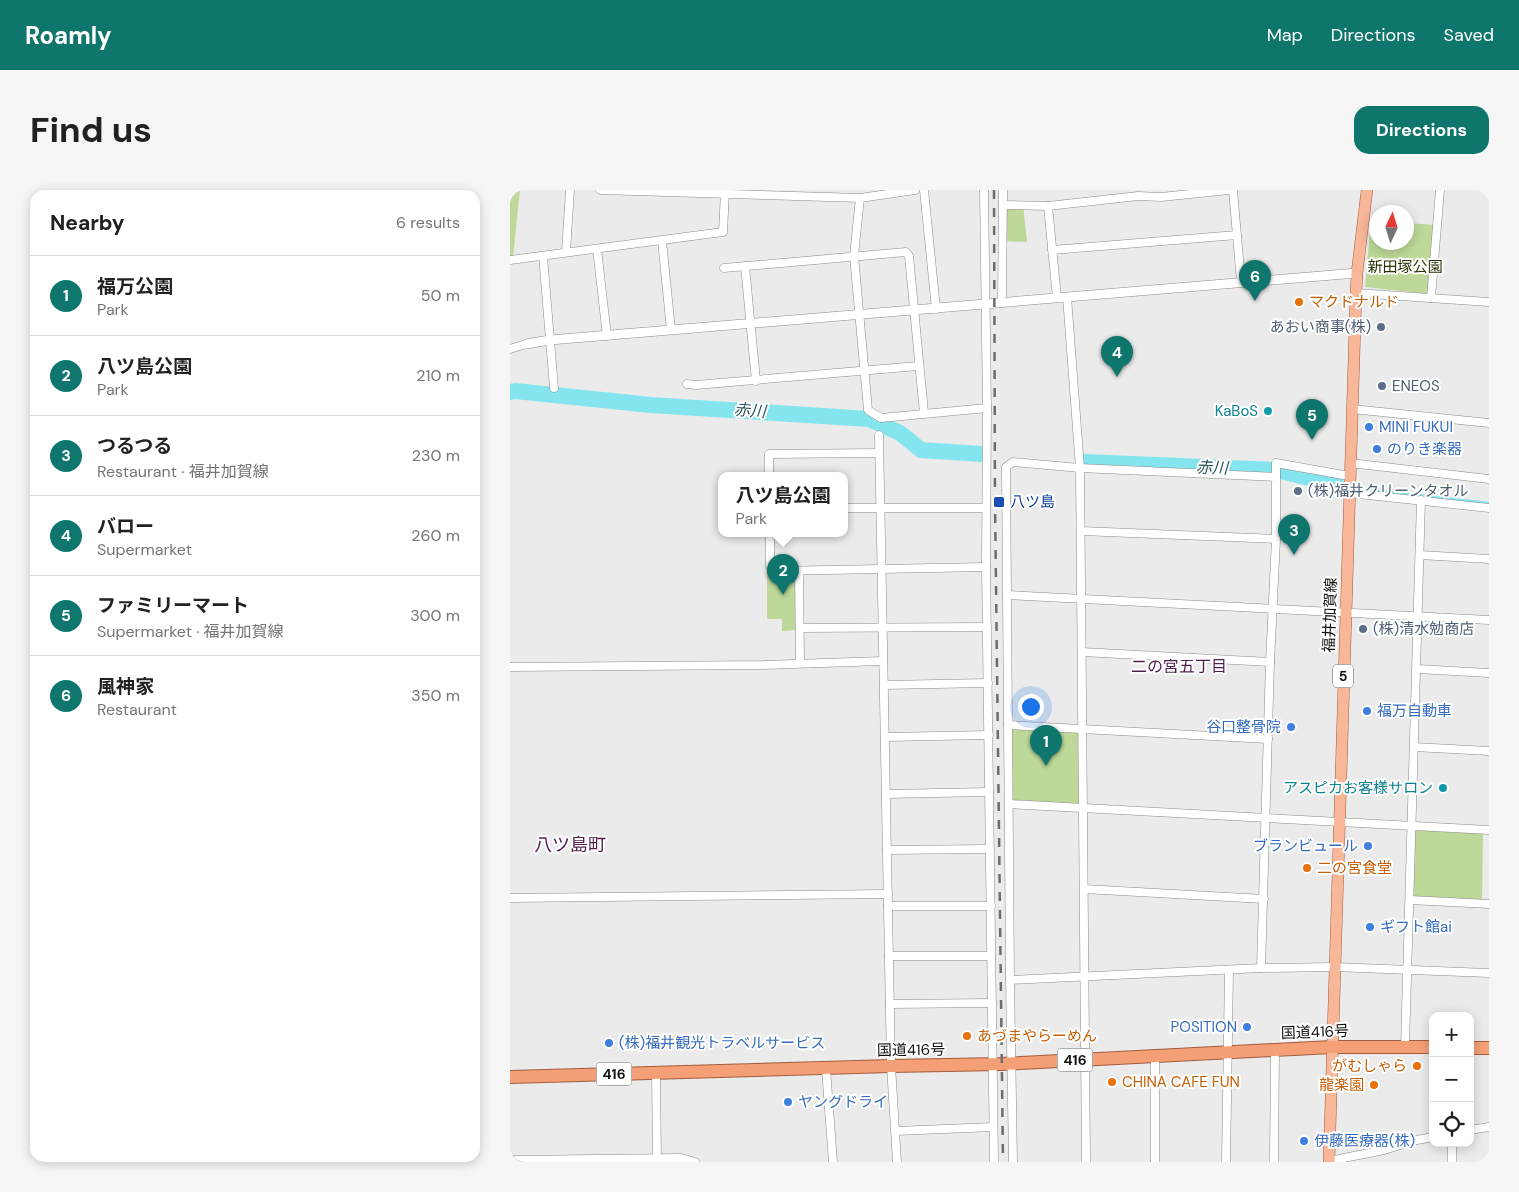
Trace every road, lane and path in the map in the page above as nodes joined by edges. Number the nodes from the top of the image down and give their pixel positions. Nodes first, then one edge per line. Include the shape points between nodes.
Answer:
1 (570, 190) edge
2 (600, 190) edge
3 (915, 190) edge
4 (924, 190) edge
5 (984, 190) edge
6 (1003, 190) edge
7 (1229, 190) edge
8 (1233, 190) edge
9 (1367, 190) edge
10 (1440, 190) edge
11 (725, 192) edge
12 (860, 198) junction
13 (1003, 205) junction
14 (1048, 206) junction
15 (1237, 234) junction
16 (662, 241) junction
17 (597, 249) junction
18 (1052, 250) junction
19 (566, 252) junction
20 (542, 256) junction
21 (854, 256) junction
22 (510, 260) edge
23 (745, 266) junction
24 (724, 268) dead end
25 (1357, 273) junction
26 (1241, 282) junction
27 (1356, 293) junction
28 (1067, 297) junction
29 (1057, 298) junction
30 (1431, 298) junction
31 (1489, 302) edge
32 (1002, 303) junction
33 (986, 304) junction
34 (936, 309) junction
35 (913, 310) junction
36 (859, 314) junction
37 (750, 324) junction
38 (671, 330) junction
39 (607, 336) junction
40 (550, 340) junction
41 (526, 344) joint
42 (510, 348) edge
43 (918, 366) junction
44 (863, 370) junction
45 (756, 380) junction
46 (688, 384) dead end
47 (554, 388) dead end
48 (986, 408) junction
49 (1352, 409) junction
50 (924, 414) junction
51 (1489, 423) edge
52 (878, 435) dead end
53 (879, 453) junction
54 (1350, 463) junction
55 (1080, 468) junction
56 (769, 472) edge
57 (1276, 476) junction
58 (1349, 476) junction
59 (1489, 479) edge
60 (1349, 493) junction
61 (1421, 500) junction
62 (848, 508) edge
63 (880, 508) junction
64 (986, 508) junction
65 (1489, 508) edge
66 (1081, 531) junction
67 (770, 537) edge
68 (1276, 539) junction
69 (1420, 555) junction
70 (1489, 559) edge
71 (986, 567) junction
72 (881, 570) junction
73 (799, 571) junction
74 (1007, 594) junction
75 (1082, 598) junction
76 (1273, 610) junction
77 (1345, 613) junction
78 (1418, 616) junction
79 (1489, 620) edge
80 (987, 627) junction
81 (800, 628) junction
82 (882, 629) junction
83 (1082, 652) junction
84 (883, 661) junction
85 (1270, 662) junction
86 (800, 663) junction
87 (510, 666) edge
88 (1417, 669) junction
89 (1489, 673) edge
90 (988, 683) junction
91 (884, 685) junction
92 (1008, 725) junction
93 (1082, 728) junction
94 (988, 735) junction
95 (885, 737) junction
96 (1268, 738) junction
97 (1414, 747) junction
98 (1489, 751) edge
99 (989, 792) junction
100 (886, 794) junction
101 (1009, 804) junction
102 (1083, 808) junction
103 (1265, 818) junction
104 (1338, 822) junction
105 (1412, 826) junction
106 (1489, 830) edge
107 (990, 849) junction
108 (887, 850) junction
109 (1084, 889) junction
110 (888, 894) junction
111 (510, 898) edge
112 (1264, 899) junction
113 (1410, 900) junction
114 (1489, 904) edge
115 (888, 906) junction
116 (991, 906) junction
117 (889, 956) junction
118 (991, 956) junction
119 (1334, 967) junction
120 (1261, 968) junction
121 (1408, 969) junction
122 (1229, 970) junction
123 (1489, 973) edge
124 (1084, 977) junction
125 (1010, 980) junction
126 (992, 1003) junction
127 (890, 1004) junction
128 (1405, 1046) junction
129 (1332, 1047) junction
130 (1429, 1047) edge
131 (1474, 1048) edge
132 (1489, 1048) edge
133 (1275, 1050) junction
134 (1228, 1053) junction
135 (1155, 1056) junction
136 (1085, 1060) junction
137 (992, 1064) junction
138 (1012, 1064) junction
139 (891, 1066) junction
140 (826, 1068) junction
141 (656, 1074) junction
142 (510, 1077) edge
143 (1489, 1127) edge
144 (993, 1128) junction
145 (1474, 1129) edge
146 (896, 1131) junction
147 (1429, 1138) edge
148 (1452, 1147) edge
149 (510, 1160) edge
150 (657, 1160) edge
151 (695, 1162) edge
152 (833, 1162) edge
153 (897, 1162) edge
154 (994, 1162) edge
155 (1013, 1162) edge
156 (1086, 1162) edge
157 (1155, 1162) edge
158 (1226, 1162) edge
159 (1274, 1162) edge
160 (1328, 1162) edge
161 (1452, 1162) edge

1 - 19 street
2 - 11 street
3 - 12 street
4 - 34 street
5 - 33 street
6 - 13 street
7 - 14 street
8 - 15 street
9 - 25 main road, 福井加賀線 / 5
10 - 30 street
11 - 12 street
11 - 16 street via 722,232
12 - 21 street
13 - 14 street
13 - 32 street
14 - 18 street
15 - 18 street
15 - 26 street
16 - 17 street
16 - 38 street
17 - 19 street
17 - 39 street
18 - 29 street
19 - 20 street
20 - 22 street
20 - 40 street
21 - 23 street
21 - 35 street via 906,252
21 - 36 street
23 - 24 street
23 - 37 street
25 - 26 street
25 - 27 main road, 福井加賀線 / 5
26 - 28 street
27 - 30 street
27 - 49 main road, 福井加賀線 / 5
28 - 29 street
28 - 55 street
29 - 32 street
30 - 31 street
32 - 33 street
33 - 34 street
33 - 48 street
34 - 35 street
35 - 36 street
35 - 43 street
36 - 37 street
36 - 44 street
37 - 38 street
37 - 45 street
38 - 39 street
39 - 40 street
40 - 41 street
40 - 47 street
41 - 42 street
43 - 44 street
43 - 50 street
44 - 45 street
44 - 50 street via 868,410 881,418
45 - 46 street
48 - 50 street
48 - 64 street
49 - 51 street
49 - 54 main road, 福井加賀線 / 5
52 - 53 street
53 - 56 street via 769,454
53 - 63 street
54 - 58 main road, 福井加賀線 / 5
54 - 59 street
55 - 57 street
55 - 66 street
55 - 74 street via 1013,462 1006,467
57 - 58 street via 1276,463
57 - 68 street
58 - 60 main road, 福井加賀線 / 5
60 - 61 street
60 - 77 main road, 福井加賀線 / 5
61 - 65 street
61 - 69 street
62 - 63 street
63 - 64 street
63 - 72 street
64 - 71 street
66 - 68 street
66 - 75 street
67 - 73 street via 770,566 776,571
68 - 76 street
69 - 70 street
69 - 78 street
71 - 72 street
71 - 80 street
72 - 73 street
72 - 82 street
73 - 81 street
74 - 75 street
74 - 92 street
75 - 76 street
75 - 83 street
76 - 77 street
76 - 85 street
77 - 78 street
77 - 104 main road, 福井加賀線 / 5
78 - 79 street
78 - 88 street
80 - 82 street
80 - 90 street
81 - 82 street
81 - 86 street
82 - 84 street
83 - 85 street
83 - 93 street
84 - 86 street
84 - 91 street
85 - 96 street
86 - 87 street
88 - 89 street
88 - 97 street
90 - 91 street
90 - 94 street
91 - 95 street
92 - 93 street
92 - 101 street
93 - 96 street
93 - 102 street
94 - 95 street
94 - 99 street
95 - 100 street
96 - 103 street
97 - 98 street
97 - 105 street
99 - 100 street
99 - 107 street
100 - 108 street
101 - 102 street
101 - 125 street
102 - 103 street
102 - 109 street
103 - 104 street
103 - 112 street
104 - 105 street
104 - 119 main road, 福井加賀線 / 5
105 - 106 street
105 - 113 street
107 - 108 street
107 - 116 street
108 - 110 street
109 - 112 street
109 - 124 street
110 - 111 street
110 - 115 street
112 - 120 street
113 - 114 street
113 - 121 street
115 - 116 street
115 - 117 street
116 - 118 street
117 - 118 street
117 - 127 street
118 - 126 street
119 - 120 street
119 - 121 street
119 - 129 main road, 福井加賀線 / 5
120 - 122 street
121 - 123 street
121 - 128 street
122 - 124 street
122 - 134 street
124 - 125 street
124 - 136 street
125 - 138 street
126 - 127 street
126 - 137 street
127 - 139 street
128 - 129 highway, 国道416号 / 416
128 - 130 highway, 国道416号 / 416
129 - 133 highway, 国道416号 / 416
129 - 160 main road, 福井加賀線 / 5
131 - 132 highway
133 - 134 highway, 国道416号 / 416
133 - 159 street
134 - 135 highway, 国道416号 / 416
134 - 158 street
135 - 136 highway, 国道416号 / 416
135 - 157 street
136 - 138 highway, 国道416号 / 416
136 - 156 street
137 - 138 highway, 国道416号 / 416
137 - 139 highway, 国道416号 / 416
137 - 144 street
138 - 155 street
139 - 140 highway, 国道416号 / 416
139 - 146 street
140 - 141 highway, 国道416号 / 416
140 - 152 street
141 - 142 highway, 国道416号 / 416
141 - 150 street
143 - 145 street
144 - 146 street
144 - 154 street
146 - 153 street
147 - 160 street
148 - 161 street
149 - 150 street
150 - 151 street via 681,1158

